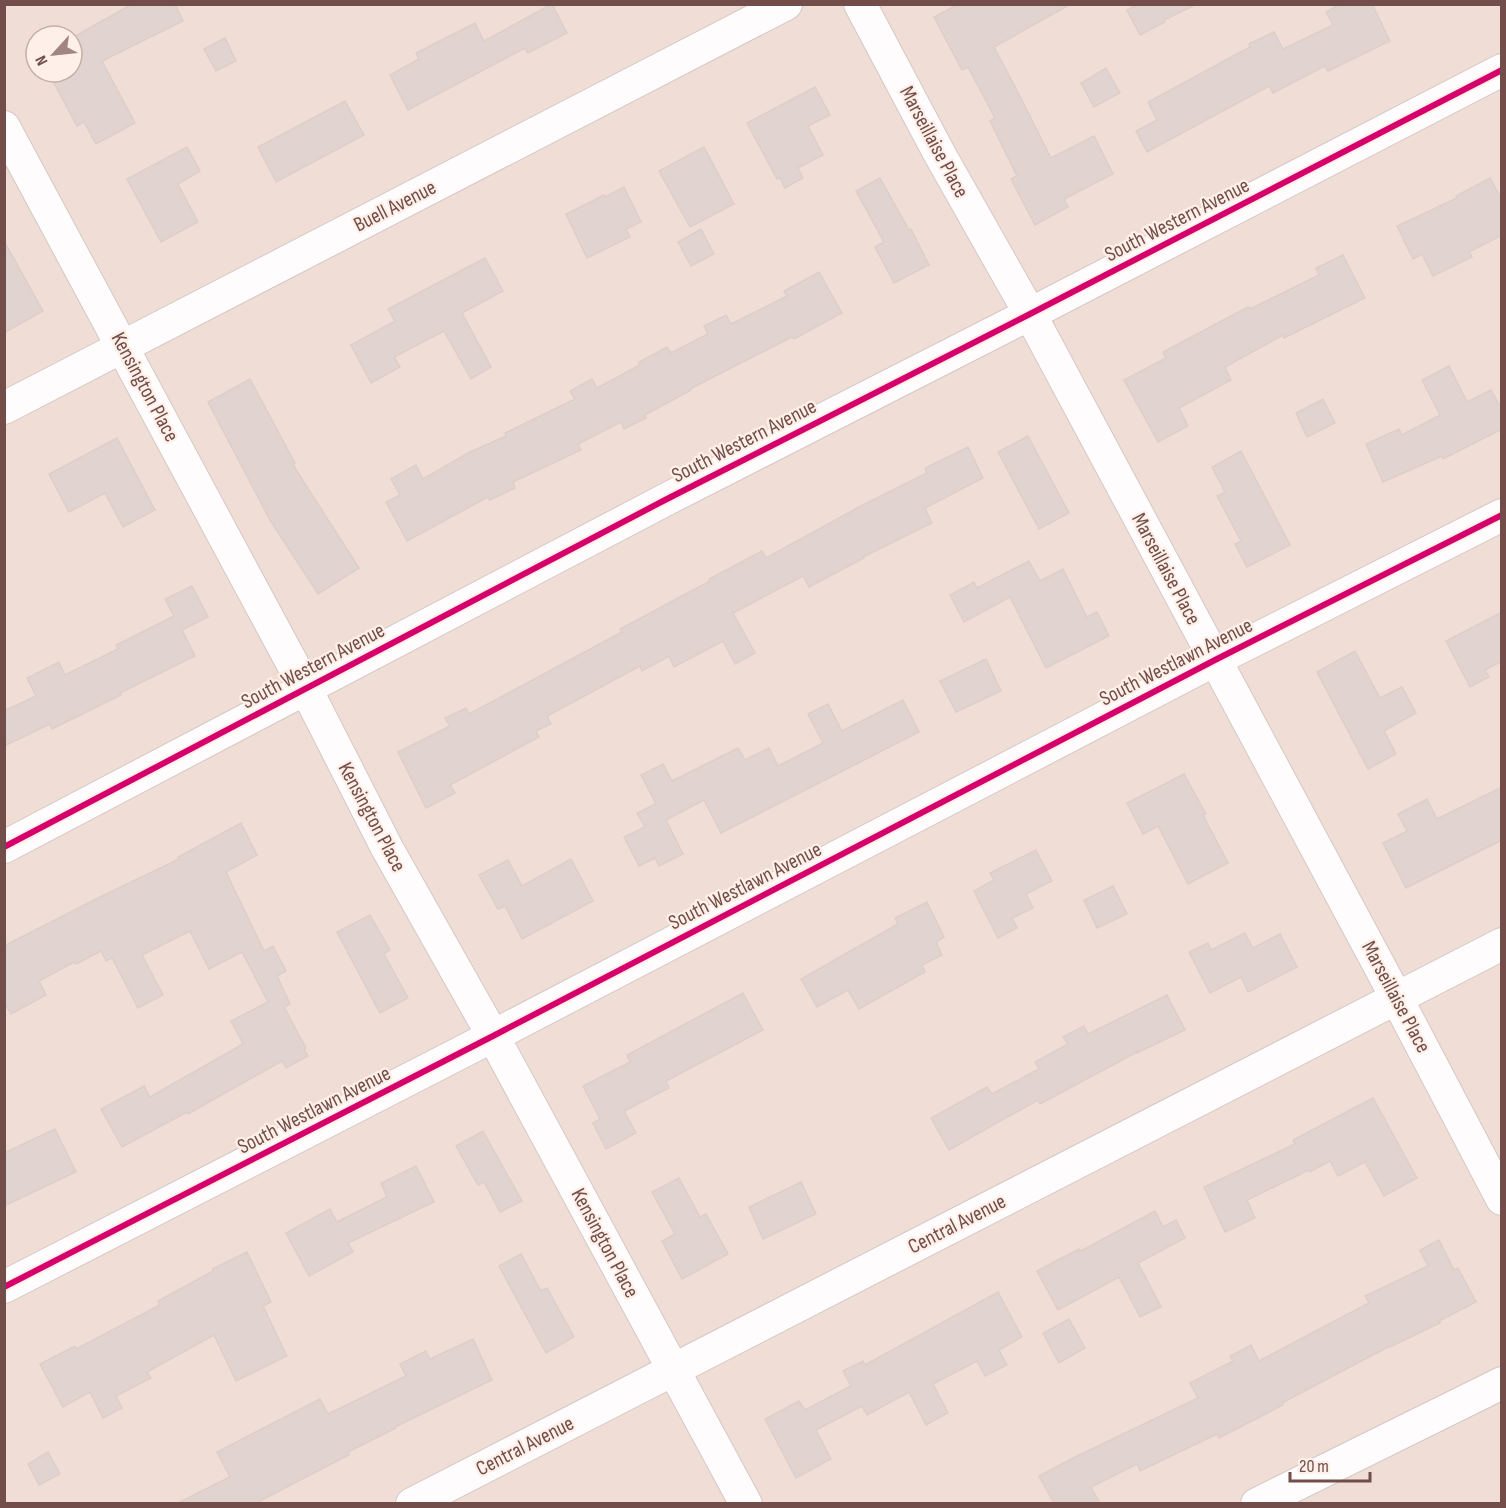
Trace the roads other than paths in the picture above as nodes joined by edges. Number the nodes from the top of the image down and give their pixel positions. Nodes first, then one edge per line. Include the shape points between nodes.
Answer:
1 (786, 4) edge
2 (860, 4) edge
3 (1502, 70) edge
4 (4, 127) edge
5 (1030, 314) junction
6 (123, 346) junction
7 (4, 408) edge
8 (1502, 515) edge
9 (1215, 660) junction
10 (306, 689) junction
11 (4, 847) edge
12 (1502, 944) edge
13 (1396, 997) junction
14 (493, 1036) junction
15 (1502, 1199) edge
16 (4, 1287) edge
17 (674, 1370) junction
18 (1502, 1383) edge
19 (412, 1503) edge
20 (746, 1503) edge
21 (1257, 1503) edge

1 - 6 street, Buell Avenue
2 - 5 street, Marseillaise Place
3 - 5 street, South Western Avenue
4 - 6 street, Kensington Place
5 - 9 street, Marseillaise Place
5 - 10 street, South Western Avenue
6 - 7 street, Buell Avenue
6 - 10 street, Kensington Place
8 - 9 street, South Westlawn Avenue
9 - 13 street, Marseillaise Place
9 - 14 street, South Westlawn Avenue
10 - 11 street, South Western Avenue
10 - 14 street, Kensington Place via 387,848
12 - 13 street, Central Avenue
13 - 15 street, Marseillaise Place
13 - 17 street, Central Avenue
14 - 16 street, South Westlawn Avenue
14 - 17 street, Kensington Place
17 - 19 street, Central Avenue
17 - 20 street, Kensington Place
18 - 21 street

